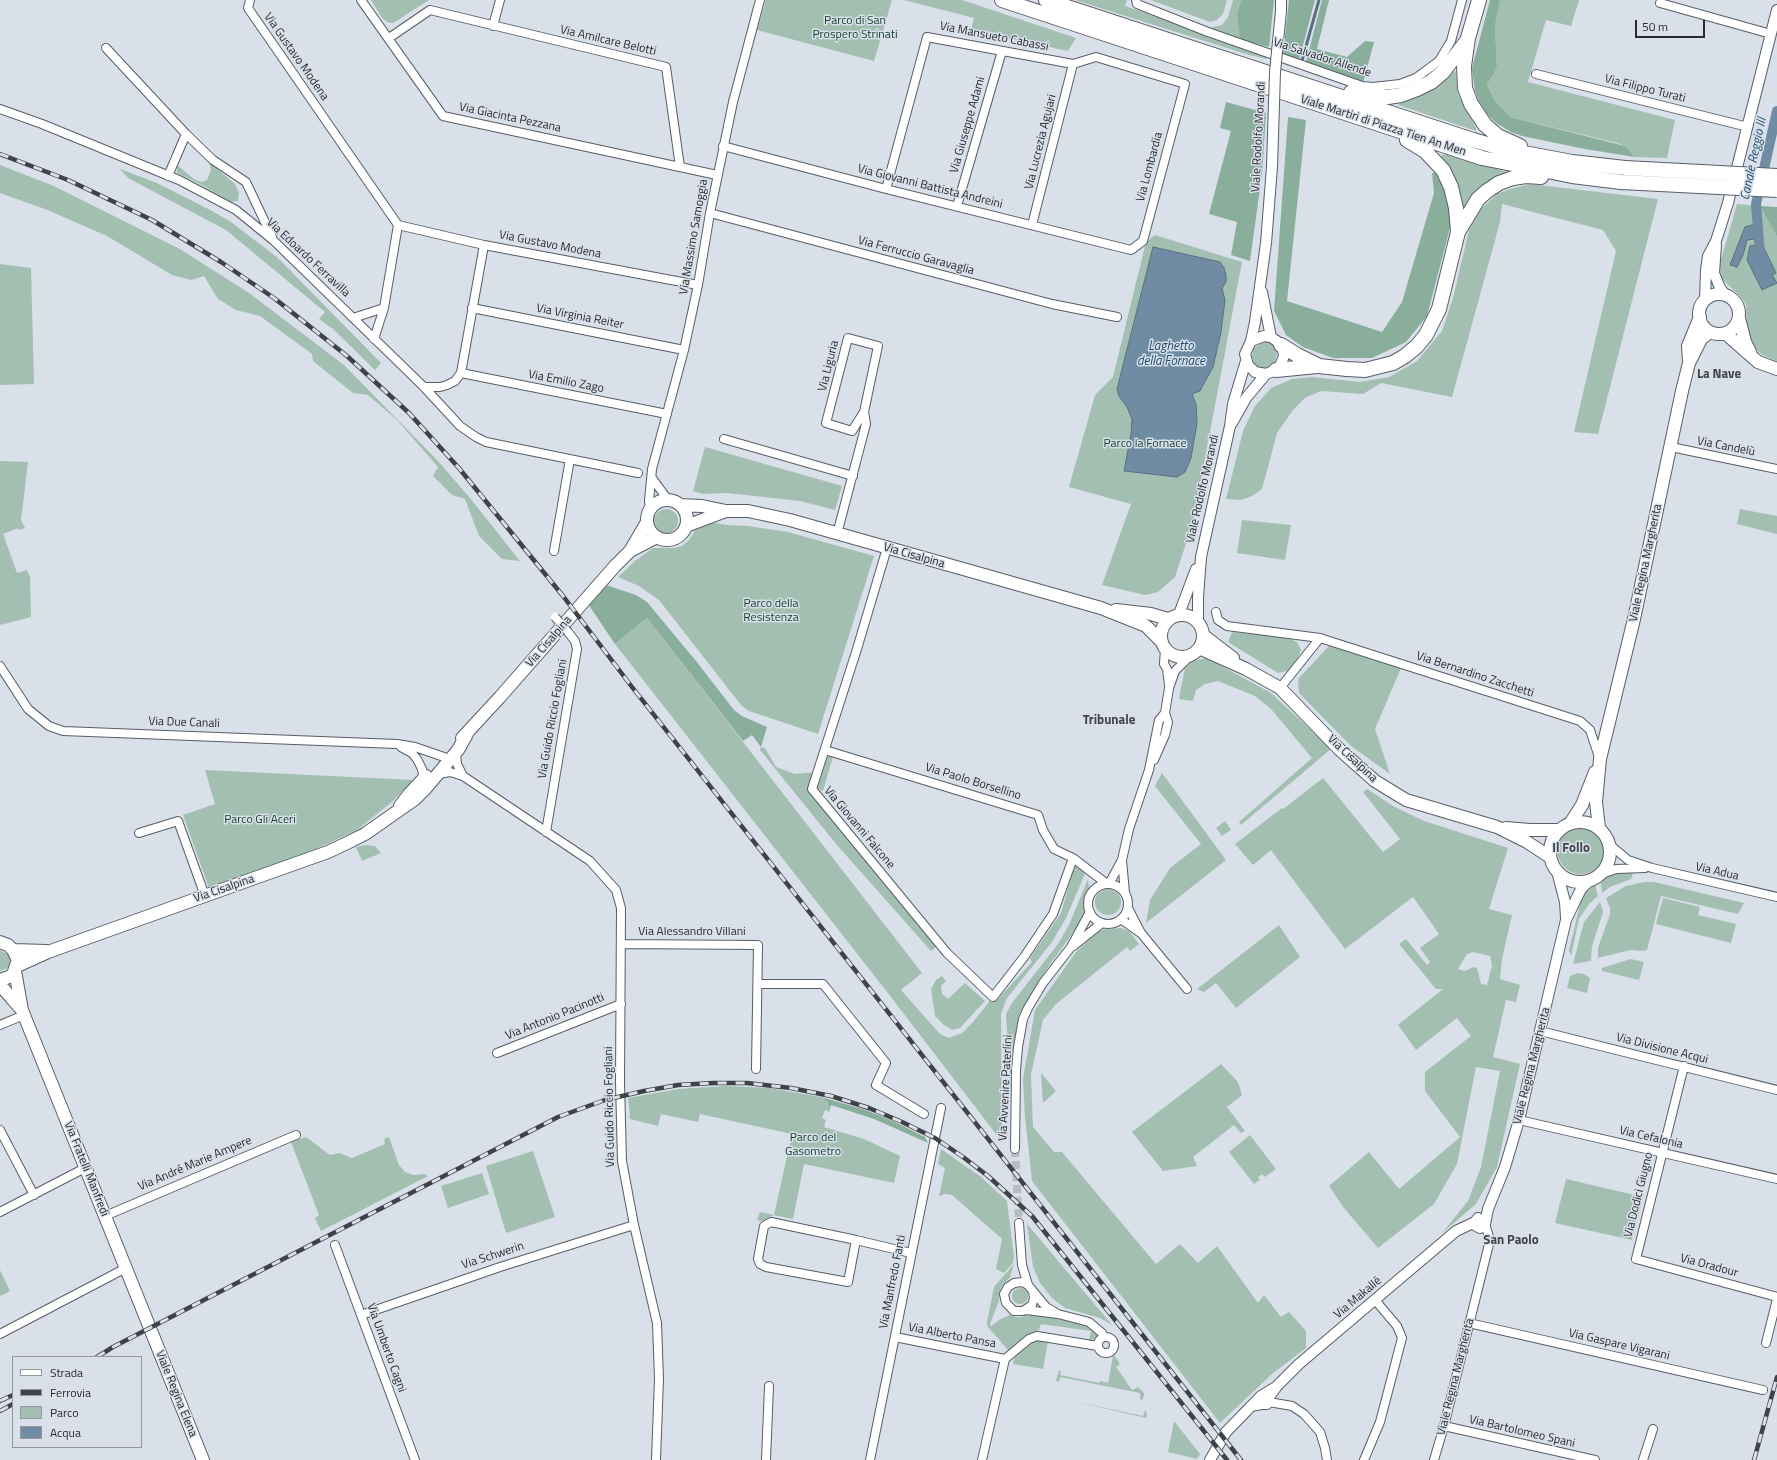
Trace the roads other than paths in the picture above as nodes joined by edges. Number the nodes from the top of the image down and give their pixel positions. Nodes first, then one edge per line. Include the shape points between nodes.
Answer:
1 (250, 0) edge
2 (362, 0) edge
3 (500, 0) edge
4 (760, 0) edge
5 (1002, 0) edge
6 (1046, 0) edge
7 (1136, 0) edge
8 (1282, 0) edge
9 (1462, 0) edge
10 (1479, 0) edge
11 (1660, 3) dead end
12 (1777, 10) edge
13 (493, 26) junction
14 (1771, 34) junction
15 (389, 38) junction
16 (1468, 38) junction
17 (106, 48) dead end
18 (1002, 51) junction
19 (1074, 64) junction
20 (1536, 74) dead end
21 (1185, 84) joint
22 (1302, 84) junction
23 (0, 109) edge
24 (1376, 124) junction
25 (1748, 127) junction
26 (186, 134) junction
27 (723, 146) junction
28 (1546, 157) junction
29 (680, 168) junction
30 (168, 176) junction
31 (717, 176) junction
32 (1572, 176) junction
33 (1777, 176) edge
34 (886, 189) junction
35 (1777, 190) edge
36 (957, 206) junction
37 (710, 213) junction
38 (398, 225) junction
39 (1032, 225) junction
40 (1458, 232) junction
41 (273, 240) junction
42 (1716, 241) junction
43 (484, 245) junction
44 (1131, 250) joint
45 (1260, 276) junction
46 (698, 285) junction
47 (1726, 296) junction
48 (1705, 300) junction
49 (384, 308) junction
50 (472, 308) junction
51 (1117, 317) dead end
52 (1700, 317) junction
53 (353, 318) junction
54 (1739, 318) junction
55 (1710, 332) junction
56 (1725, 333) junction
57 (374, 339) junction
58 (1251, 341) junction
59 (1276, 341) junction
60 (684, 350) junction
61 (1752, 357) junction
62 (1246, 361) junction
63 (1689, 363) junction
64 (1319, 366) junction
65 (1777, 369) edge
66 (1271, 372) junction
67 (461, 373) junction
68 (424, 387) junction
69 (864, 412) junction
70 (667, 414) junction
71 (1230, 426) junction
72 (724, 439) dead end
73 (1671, 447) junction
74 (570, 460) junction
75 (1777, 469) edge
76 (638, 473) dead end
77 (853, 476) junction
78 (652, 478) junction
79 (668, 500) junction
80 (680, 505) junction
81 (650, 509) junction
82 (726, 511) junction
83 (647, 522) junction
84 (686, 526) junction
85 (837, 534) junction
86 (657, 538) junction
87 (887, 548) junction
88 (554, 551) dead end
89 (630, 551) junction
90 (1201, 557) junction
91 (1101, 608) junction
92 (1216, 612) dead end
93 (1174, 616) junction
94 (555, 617) dead end
95 (1198, 622) junction
96 (1203, 635) junction
97 (1320, 638) junction
98 (1163, 645) junction
99 (1195, 652) junction
100 (0, 666) edge
101 (1246, 669) junction
102 (1169, 688) junction
103 (1280, 688) junction
104 (468, 734) junction
105 (397, 744) junction
106 (825, 750) junction
107 (456, 752) junction
108 (444, 757) junction
109 (1600, 761) junction
110 (438, 774) junction
111 (463, 776) junction
112 (421, 782) junction
113 (394, 813) junction
114 (1571, 822) junction
115 (1497, 827) junction
116 (1599, 828) junction
117 (1558, 830) junction
118 (546, 832) junction
119 (139, 833) dead end
120 (1609, 844) junction
121 (1550, 857) junction
122 (1073, 858) junction
123 (1122, 860) junction
124 (1652, 868) junction
125 (1089, 871) junction
126 (1556, 871) junction
127 (1595, 878) junction
128 (1108, 884) junction
129 (1096, 888) junction
130 (1125, 893) junction
131 (205, 896) junction
132 (1777, 897) edge
133 (1128, 908) junction
134 (1090, 912) junction
135 (1121, 919) junction
136 (1566, 920) junction
137 (1102, 923) junction
138 (1142, 933) junction
139 (1, 941) edge
140 (621, 944) junction
141 (1071, 948) junction
142 (14, 950) junction
143 (48, 952) junction
144 (16, 968) junction
145 (0, 980) edge
146 (0, 984) edge
147 (758, 984) junction
148 (1187, 989) dead end
149 (621, 1004) junction
150 (23, 1012) junction
151 (0, 1025) edge
152 (1540, 1031) junction
153 (497, 1052) dead end
154 (1684, 1066) junction
155 (756, 1069) dead end
156 (1777, 1090) edge
157 (941, 1108) dead end
158 (924, 1114) dead end
159 (1519, 1120) junction
160 (0, 1130) edge
161 (296, 1135) dead end
162 (1015, 1149) tunnel mouth
163 (1662, 1153) junction
164 (85, 1168) junction
165 (1777, 1179) edge
166 (34, 1195) junction
167 (0, 1212) edge
168 (104, 1216) junction
169 (1481, 1222) junction
170 (1019, 1223) tunnel mouth
171 (634, 1224) junction
172 (856, 1240) junction
173 (335, 1245) dead end
174 (911, 1253) junction
175 (1636, 1259) joint
176 (1022, 1262) junction
177 (126, 1268) junction
178 (1014, 1283) junction
179 (1031, 1289) junction
180 (1777, 1298) edge
181 (1375, 1300) junction
182 (1026, 1310) junction
183 (1058, 1314) junction
184 (361, 1315) junction
185 (1469, 1323) junction
186 (150, 1328) joint
187 (0, 1334) edge
188 (895, 1337) junction
189 (1104, 1337) junction
190 (1766, 1343) dead end
191 (1098, 1346) junction
192 (1005, 1359) junction
193 (769, 1386) dead end
194 (1763, 1390) dead end
195 (1262, 1400) junction
196 (1444, 1426) junction
197 (1653, 1429) dead end
198 (203, 1460) edge
199 (415, 1460) edge
200 (656, 1460) edge
201 (766, 1460) edge
202 (870, 1460) edge
203 (982, 1460) edge
204 (1210, 1460) edge
205 (1327, 1460) edge
206 (1364, 1460) edge
207 (1434, 1460) edge
208 (1595, 1460) edge
209 (1644, 1460) edge

1 - 38 street, Via Gustavo Modena via 248,8
2 - 15 street, Via Giacinta Pezzana
3 - 13 street
4 - 27 street, Via Massimo Samoggia
5 - 24 highway, Viale Martiri di Piazza Tien An Men
6 - 22 highway, Viale Martiri di Piazza Tien An Men
7 - 9 street, Via Salvador Allende via 1137,4 1208,32 1362,86 1373,87 1400,84 1416,78 1439,61 1451,41
8 - 45 street, Viale Rodolfo Morandi, bridge via 1275,72 1269,208
10 - 16 highway
11 - 14 street
12 - 14 street
13 - 15 street, Via Amilcare Belotti via 430,10
13 - 29 street, Via Amilcare Belotti via 666,67
14 - 25 street
15 - 29 street, Via Giacinta Pezzana via 443,116
16 - 22 highway via 1443,72 1431,82 1401,94 1375,97 1339,88
16 - 28 highway via 1464,78 1468,98 1475,112 1498,136
17 - 26 street
18 - 19 street, Via Mansueto Cabassi
18 - 34 street, Via Mansueto Cabassi via 927,36
18 - 36 street, Via Giuseppe Adami
19 - 21 street, Via Mansueto Cabassi via 1096,57
19 - 39 street, Via Lucrezia Agujari
20 - 25 street, Via Filippo Turati
21 - 44 street, Via Lombardia via 1143,241
22 - 28 highway, Viale Martiri di Piazza Tien An Men via 1473,140
23 - 30 street, Via Edoardo Ferravilla
24 - 32 highway, Viale Martiri di Piazza Tien An Men via 1482,158
24 - 40 highway via 1426,151 1443,170 1455,198
25 - 42 street
26 - 30 street
26 - 41 street via 213,160 246,182
27 - 31 street, Via Massimo Samoggia
27 - 34 street, Via Giovanni Battista Andreini
28 - 33 highway, Viale Martiri di Piazza Tien An Men, bridge via 1625,168
29 - 31 street, Via Giacinta Pezzana
30 - 41 street, Via Edoardo Ferravilla via 236,210
31 - 37 street, Via Massimo Samoggia
32 - 35 highway, Viale Martiri di Piazza Tien An Men, bridge via 1621,182
32 - 40 highway via 1526,176 1499,183 1478,199
34 - 36 street, Via Giovanni Battista Andreini
36 - 39 street, Via Giovanni Battista Andreini
37 - 46 street, Via Massimo Samoggia
37 - 51 street, Via Ferruccio Garavaglia via 1052,304
38 - 43 street, Via Gustavo Modena
38 - 49 street
39 - 44 street, Via Giovanni Battista Andreini
40 - 64 highway via 1439,309 1430,329 1417,346 1393,363 1365,370
41 - 53 street, Via Edoardo Ferravilla
42 - 47 street via 1714,272
42 - 48 street via 1708,256
43 - 46 street, Via Gustavo Modena
43 - 50 street
45 - 58 street, Viale Rodolfo Morandi
45 - 59 street, Viale Rodolfo Morandi via 1264,307
46 - 60 street, Via Massimo Samoggia
47 - 48 main road via 1715,295
47 - 54 main road via 1738,307
48 - 52 main road
49 - 53 street
49 - 57 street
50 - 60 street, Via Virginia Reiter
50 - 67 street
52 - 55 main road
52 - 63 main road, Viale Regina Margherita via 1688,346
53 - 57 street, Via Edoardo Ferravilla
54 - 56 main road via 1734,327
54 - 61 main road
55 - 56 main road
55 - 63 main road, Viale Regina Margherita via 1701,339
56 - 61 main road
57 - 68 street, Via Edoardo Ferravilla
58 - 59 street via 1258,337
58 - 62 street, Viale Rodolfo Morandi via 1246,349
59 - 64 highway via 1296,355
59 - 66 street, Viale Rodolfo Morandi via 1284,356 1280,366
60 - 70 street, Via Massimo Samoggia
61 - 65 main road
62 - 66 street via 1255,372
62 - 71 street, Viale Rodolfo Morandi via 1233,404
63 - 73 main road, Viale Regina Margherita
64 - 66 highway
66 - 71 street, Viale Rodolfo Morandi via 1246,398
67 - 68 street via 455,381 447,385
67 - 70 street, Via Emilio Zago
68 - 74 street, Via Edoardo Ferravilla via 460,426 476,437 486,442
69 - 69 street, Via Liguria via 878,346 848,338 826,423 852,431
69 - 77 street, Via Liguria via 866,424
70 - 78 street, Via Massimo Samoggia via 652,469
71 - 90 street, Viale Rodolfo Morandi
72 - 77 street
73 - 75 street, Via Candelù
73 - 109 main road, Viale Regina Margherita
74 - 76 street, Via Edoardo Ferravilla
74 - 88 street
77 - 85 street, Via Liguria
78 - 79 street
78 - 81 street, Via Massimo Samoggia
79 - 80 main road, Via Cisalpina
79 - 81 main road via 657,502
80 - 82 main road, Via Cisalpina
80 - 84 main road via 686,514
81 - 83 main road, Via Cisalpina
82 - 84 main road, Via Cisalpina
82 - 85 main road, Via Cisalpina via 748,511
83 - 86 main road via 648,528
83 - 89 main road, Via Cisalpina
84 - 86 main road, Via Cisalpina via 680,536 674,539
85 - 87 main road, Via Cisalpina
86 - 89 main road, Via Cisalpina
87 - 91 main road, Via Cisalpina
87 - 106 street, Via Giovanni Falcone
89 - 104 main road, Via Cisalpina
90 - 93 street, Viale Rodolfo Morandi
90 - 95 street, Viale Rodolfo Morandi
91 - 93 main road, Via Cisalpina
91 - 98 main road, Via Cisalpina via 1146,626
92 - 97 street, Via Bernardino Zacchetti via 1218,620 1227,626
93 - 95 main road, Via Cisalpina via 1186,615
93 - 98 main road via 1161,629
94 - 118 street, Via Guido Riccio Fogliani, bridge via 575,640 578,649
95 - 96 main road
96 - 99 main road
96 - 101 main road, Via Cisalpina
97 - 103 street
97 - 109 street, Via Bernardino Zacchetti via 1580,721 1590,730
98 - 99 main road, Via Cisalpina via 1176,657
98 - 102 street
99 - 101 main road, Via Cisalpina
99 - 102 street via 1175,672
100 - 105 street, Via Due Canali via 28,709 49,726 63,731
101 - 103 main road, Via Cisalpina
102 - 123 street via 1164,713 1168,722 1165,735 1149,770 1128,829
103 - 115 main road, Via Cisalpina via 1340,750 1375,781 1406,800
104 - 107 main road, Via Cisalpina
104 - 108 main road, Via Cisalpina
105 - 108 street, Via Due Canali
105 - 112 street via 417,759 422,769
106 - 122 street, Via Paolo Borsellino via 1038,814 1043,830 1054,849
106 - 122 street, Via Giovanni Falcone via 812,789 948,953 993,997 1053,914
107 - 110 main road, Via Cisalpina
107 - 111 street via 457,764
108 - 112 main road, Via Cisalpina
109 - 114 main road, Viale Regina Margherita via 1582,806
109 - 116 main road, Viale Regina Margherita via 1596,802
110 - 111 street, Via Guido Riccio Fogliani via 450,772
110 - 113 main road, Via Cisalpina via 415,799
111 - 118 street, Via Guido Riccio Fogliani
112 - 113 main road, Via Cisalpina
113 - 131 main road, Via Cisalpina via 365,834 328,852
114 - 116 main road via 1581,821
114 - 117 main road, Viale Regina Margherita
115 - 117 main road, Via Cisalpina
115 - 121 main road, Via Cisalpina
116 - 120 main road, Viale Regina Margherita
117 - 121 main road via 1551,842
118 - 140 street, Via Guido Riccio Fogliani via 590,861 612,884 621,908
119 - 131 street via 178,821
120 - 124 street, Via Adua via 1628,860
120 - 127 main road, Viale Regina Margherita via 1609,861
121 - 126 main road, Viale Regina Margherita
122 - 125 street, Via Paolo Borsellino
123 - 128 street
123 - 130 street
124 - 127 street, Via Adua via 1616,869
124 - 132 street, Via Adua
125 - 128 street, Via Paolo Borsellino
125 - 129 street, Via Paolo Borsellino
126 - 127 main road via 1572,881 1581,882
126 - 136 street, Viale Regina Margherita via 1565,902
127 - 136 street, Viale Regina Margherita via 1581,890
128 - 129 street
128 - 130 street via 1117,886
129 - 134 street, Via Avvenire Paterlini via 1089,899
130 - 133 street
131 - 143 main road, Via Cisalpina
133 - 135 street
133 - 138 street
134 - 137 street
134 - 141 street, Via Avvenire Paterlini
135 - 137 street, Via Avvenire Paterlini via 1113,924
135 - 138 street
136 - 152 street, Viale Regina Margherita
137 - 141 street, Via Avvenire Paterlini
138 - 148 street
139 - 142 main road
140 - 147 street, Via Alessandro Villani via 758,945
140 - 149 street, Via Guido Riccio Fogliani
141 - 162 street, Via Avvenire Paterlini via 1043,984 1023,1019 1016,1070
142 - 143 main road, Via Cisalpina
142 - 144 main road, Via Fratelli Manfredi via 18,960
143 - 144 main road, Via Cisalpina
144 - 145 main road via 9,977
144 - 150 main road, Via Fratelli Manfredi
146 - 150 main road, Via Fratelli Manfredi
147 - 155 street, Via Alessandro Villani
147 - 158 street via 823,984 886,1063 876,1085
149 - 153 street, Via Antonio Pacinotti
149 - 171 street, Via Guido Riccio Fogliani via 622,1161
150 - 151 street
150 - 164 main road, Via Fratelli Manfredi
152 - 154 street, Via Divisione Acqui
152 - 159 street, Viale Regina Margherita
154 - 156 street, Via Divisione Acqui
154 - 163 street, Via Dodici Giugno
157 - 174 street, Via Manfredo Fanti
159 - 163 street, Via Cefalonia
159 - 169 street, Viale Regina Margherita via 1505,1167
160 - 166 street
161 - 168 street, Via André Marie Ampere
163 - 165 street, Via Cefalonia
163 - 175 street, Via Dodici Giugno
164 - 166 street
164 - 168 main road, Via Fratelli Manfredi
166 - 167 street
168 - 177 main road, Via Fratelli Manfredi
169 - 181 street, Via Makallé via 1456,1231
169 - 185 street, Viale Regina Margherita via 1490,1240
170 - 176 street
171 - 184 street, Via Schwerin
171 - 200 street, Via Guido Riccio Fogliani via 657,1323 659,1379
172 - 172 street via 770,1222 764,1226 758,1259 760,1264 766,1266 848,1282
172 - 174 street
173 - 184 street, Via Umberto Cagni
174 - 188 street, Via Manfredo Fanti
175 - 180 street, Via Oradour
176 - 178 street
176 - 179 street
177 - 186 main road, Via Fratelli Manfredi
177 - 187 street
178 - 179 street via 1022,1282
178 - 182 street, Via Alberto Pansa via 1005,1291 1006,1303 1014,1311
179 - 182 street via 1033,1302
179 - 183 street, Via Alberto Pansa via 1046,1307
180 - 190 street
181 - 195 street, Via Makallé via 1316,1349
181 - 206 street via 1397,1326 1402,1338 1380,1422
182 - 183 street, Via Alberto Pansa
183 - 189 street, Via Alberto Pansa via 1089,1322
184 - 199 street, Via Umberto Cagni
185 - 194 street, Via Gaspare Vigarani
185 - 196 street, Viale Regina Margherita
186 - 198 main road, Viale Regina Elena
188 - 192 street, Via Alberto Pansa
188 - 202 street, Via Manfredo Fanti
189 - 191 street
189 - 191 street, Via Alberto Pansa via 1112,1339 1114,1348 1105,1353
191 - 192 street, Via Alberto Pansa via 1037,1336 1032,1337
192 - 203 street, Via Alberto Pansa
193 - 201 street
195 - 204 street, Via Makallé via 1226,1432
195 - 205 street via 1292,1406 1304,1414 1320,1432
196 - 207 street, Viale Regina Margherita
196 - 208 street, Via Bartolomeo Spani
197 - 209 street

